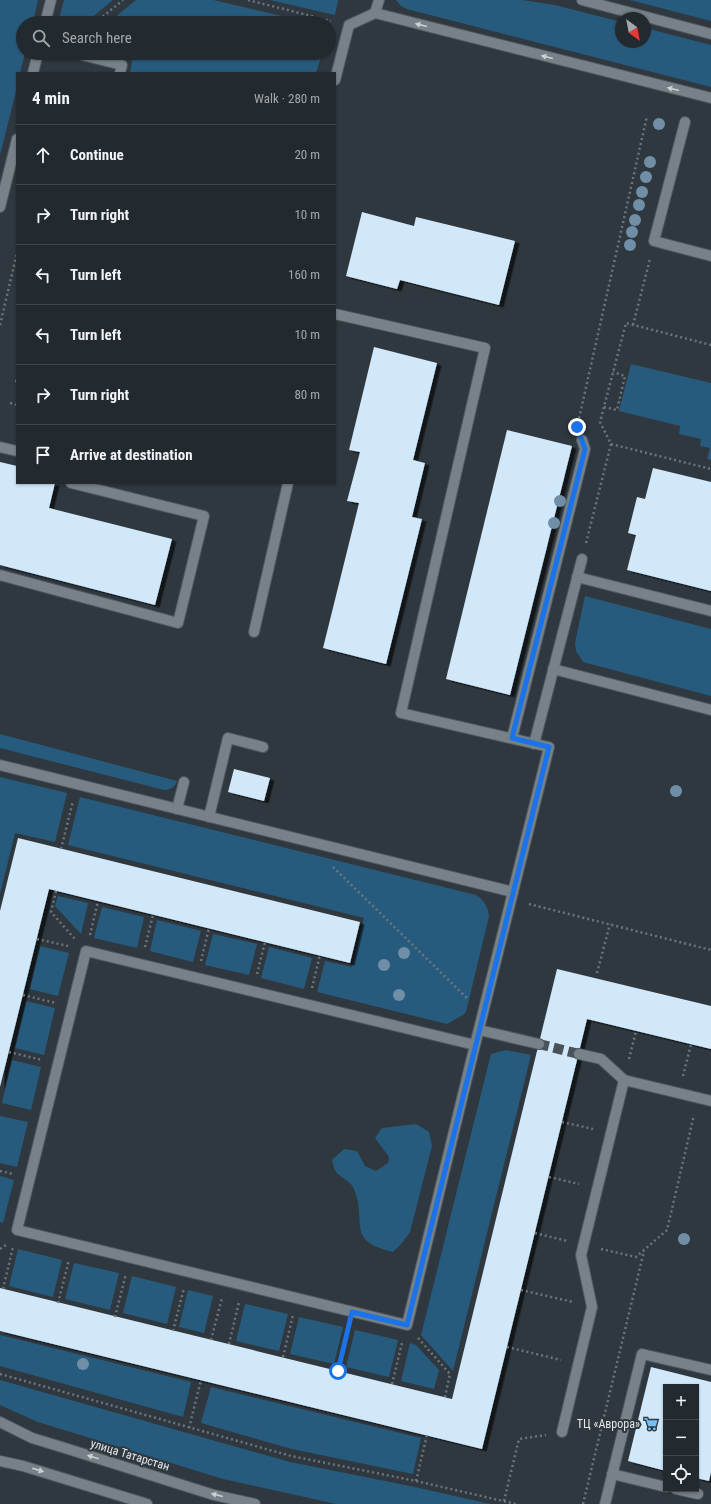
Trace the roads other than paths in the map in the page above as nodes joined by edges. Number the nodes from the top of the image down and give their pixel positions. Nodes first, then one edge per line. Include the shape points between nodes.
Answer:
1 (50, 0) edge
2 (378, 0) edge
3 (582, 0) edge
4 (375, 13) junction
5 (47, 16) edge
6 (711, 34) edge
7 (36, 60) edge
8 (102, 60) edge
9 (33, 72) edge
10 (120, 72) edge
11 (336, 76) edge
12 (711, 98) edge
13 (685, 122) dead end
14 (16, 143) edge
15 (0, 207) edge
16 (711, 256) edge
17 (336, 314) edge
18 (582, 440) road end
19 (0, 447) edge
20 (16, 451) edge
21 (75, 484) edge
22 (288, 484) edge
23 (582, 559) road end
24 (0, 575) edge
25 (577, 577) junction
26 (711, 611) edge
27 (254, 632) dead end
28 (553, 669) junction
29 (711, 710) edge
30 (512, 738) junction
31 (534, 744) junction
32 (263, 746) dead end
33 (0, 766) edge
34 (184, 782) dead end
35 (177, 809) junction
36 (209, 818) junction
37 (512, 896) junction
38 (479, 1030) junction
39 (539, 1044) tunnel mouth
40 (475, 1045) junction
41 (579, 1054) tunnel mouth
42 (624, 1080) junction
43 (711, 1101) edge
44 (711, 1370) edge
45 (0, 1422) edge
46 (562, 1432) road end
47 (0, 1462) edge
48 (612, 1474) junction
49 (663, 1486) edge
50 (689, 1492) edge
51 (698, 1494) dead end
52 (147, 1504) edge
53 (255, 1504) edge
54 (605, 1504) edge

1 - 5 street
2 - 4 street
3 - 6 street
4 - 11 street via 349,25
12 -> 4 street
7 - 9 street
8 - 10 street via 122,65
13 - 16 street via 654,241
14 - 15 street
17 - 30 street via 485,348 400,712
18 - 30 street via 585,449
19 - 20 street
21 - 24 street via 204,516 178,623
22 - 27 street
23 - 25 street
25 - 26 street
25 - 28 street
28 - 29 street
28 - 31 street
30 - 31 street
31 - 37 street via 549,747
32 - 36 street via 228,738
33 - 35 street
34 - 35 street
35 - 36 street
36 - 37 street
37 - 38 street
38 - 39 street
38 - 40 street
40 - 40 street via 86,951 17,1230 407,1325
41 - 42 street via 601,1059
42 - 43 street
42 - 46 street via 581,1255 592,1307
44 - 48 street via 642,1354
53 -> 45 street, улица Татарстан via 214,1495 32,1438
47 -> 52 street via 23,1466
48 - 49 street
48 - 54 street
50 - 51 street

